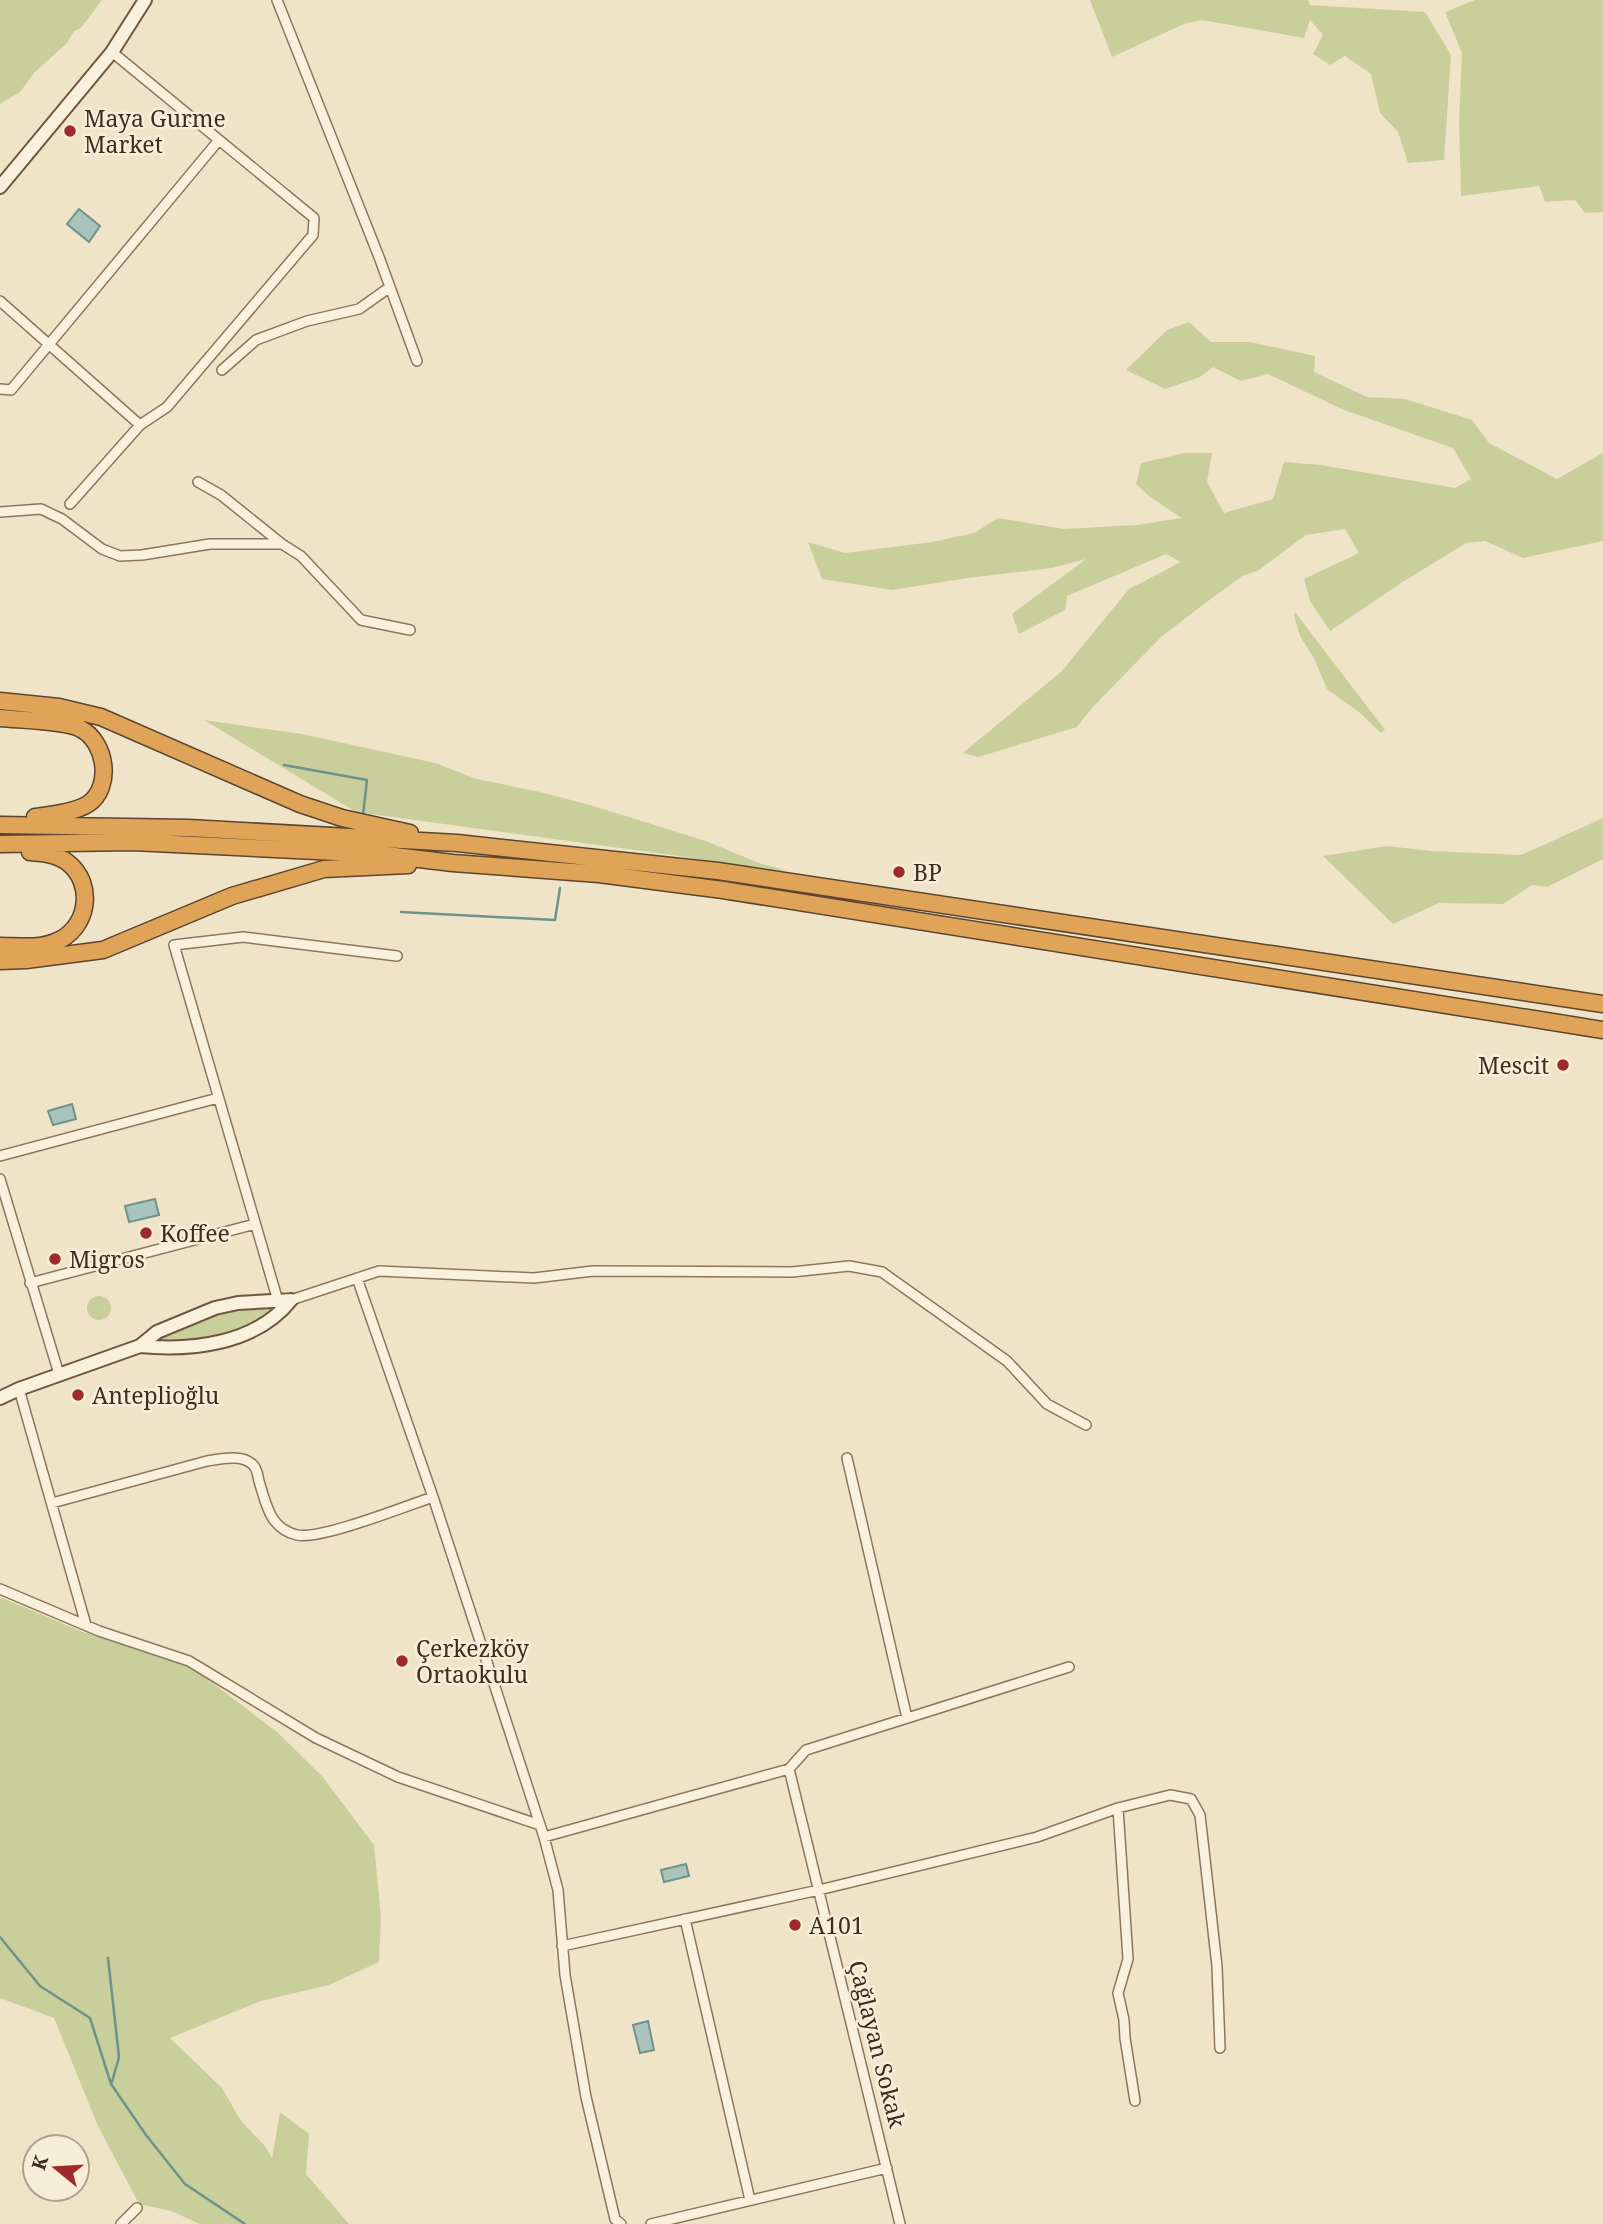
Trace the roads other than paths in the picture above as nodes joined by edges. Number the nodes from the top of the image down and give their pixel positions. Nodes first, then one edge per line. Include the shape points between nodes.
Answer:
1 (145, 0) edge
2 (277, 0) edge
3 (112, 52) junction
4 (219, 140) junction
5 (0, 187) edge
6 (390, 287) junction
7 (0, 300) edge
8 (50, 343) junction
9 (417, 360) dead end
10 (222, 370) dead end
11 (0, 389) edge
12 (140, 425) junction
13 (198, 482) dead end
14 (70, 504) dead end
15 (0, 512) edge
16 (282, 544) junction
17 (410, 630) dead end
18 (0, 701) edge
19 (0, 718) edge
20 (0, 823) edge
21 (457, 843) junction
22 (0, 846) edge
23 (453, 863) junction
24 (0, 946) edge
25 (397, 956) dead end
26 (0, 961) edge
27 (1603, 1004) edge
28 (1603, 1030) edge
29 (218, 1098) junction
30 (0, 1156) edge
31 (0, 1179) edge
32 (255, 1224) junction
33 (357, 1278) junction
34 (30, 1283) junction
35 (285, 1300) junction
36 (140, 1346) junction
37 (59, 1374) junction
38 (19, 1389) junction
39 (0, 1398) edge
40 (1086, 1425) dead end
41 (847, 1458) dead end
42 (433, 1497) junction
43 (52, 1503) junction
44 (0, 1589) edge
45 (86, 1625) junction
46 (1069, 1667) dead end
47 (511, 1697) dead end
48 (498, 1701) junction
49 (907, 1718) junction
50 (789, 1769) junction
51 (1118, 1808) junction
52 (540, 1825) junction
53 (544, 1837) junction
54 (819, 1890) junction
55 (685, 1919) junction
56 (562, 1946) junction
57 (1220, 2048) dead end
58 (1135, 2101) dead end
59 (887, 2168) junction
60 (750, 2200) junction
61 (137, 2208) dead end
62 (121, 2224) edge
63 (621, 2224) edge
64 (651, 2224) edge
65 (900, 2224) edge

1 - 3 street
2 - 6 street
3 - 4 street
3 - 5 street
4 - 8 street
4 - 12 street via 314,218 313,235 167,407
6 - 9 street
6 - 10 street via 359,309 256,340
7 - 8 street
8 - 11 street via 11,390
8 - 12 street
12 - 14 street
13 - 16 street
15 - 16 street via 41,509 120,556 210,544
16 - 17 street via 301,556 361,620
18 - 21 highway via 59,707 101,718 299,804
19 - 20 highway via 80,728 104,756 99,791 89,804
20 - 21 highway
21 - 27 highway via 718,872
22 - 23 highway via 146,843 377,854
22 - 24 highway via 68,862 81,878 86,898 78,925 61,939 37,946
23 - 26 highway via 324,869 232,896 103,950
23 - 28 highway via 599,874 723,890
25 - 29 street via 243,937 174,945
29 - 30 street
29 - 32 street
31 - 34 street
32 - 34 street
32 - 35 street
33 - 35 street
33 - 40 street via 379,1271 534,1278 593,1271 792,1272 849,1266 881,1272 1007,1361 1047,1404
33 - 42 street
34 - 37 street
35 - 36 street via 215,1308 157,1332
35 - 36 street via 283,1310 233,1340 185,1348
36 - 37 street
37 - 38 street
38 - 39 street
38 - 43 street
41 - 49 street
42 - 43 street via 334,1530 300,1536 273,1521 255,1466 228,1457
42 - 48 street
43 - 45 street
44 - 45 street
45 - 52 street via 189,1661 316,1738 398,1777
46 - 49 street
47 - 48 street
48 - 52 street
49 - 50 street via 806,1750
50 - 53 street
50 - 54 street, Çağlayan Sokak
51 - 54 street via 1037,1837
51 - 57 street via 1170,1795 1191,1800 1200,1815 1217,1966
51 - 58 street via 1128,1959 1118,1993
52 - 53 street
53 - 56 street via 558,1890
54 - 55 street
54 - 59 street, Çağlayan Sokak
55 - 56 street
55 - 60 street
56 - 63 street via 586,2096 615,2219
59 - 60 street
59 - 65 street, Çağlayan Sokak
60 - 64 street
61 - 62 street

